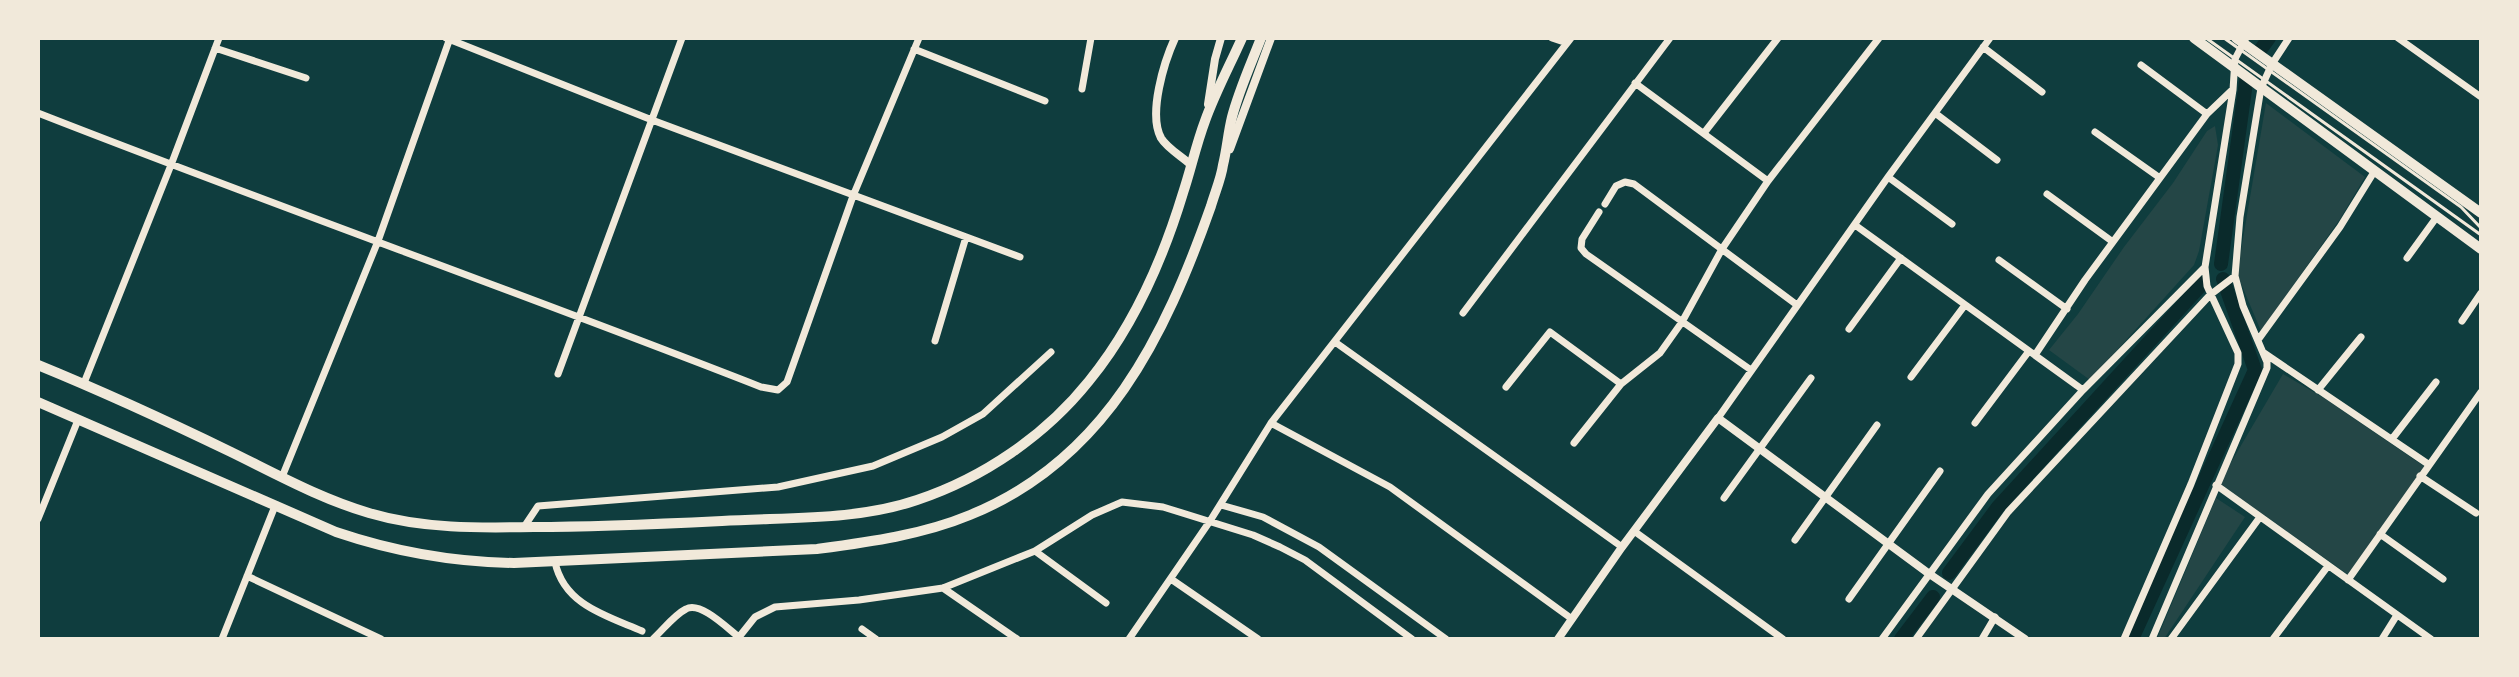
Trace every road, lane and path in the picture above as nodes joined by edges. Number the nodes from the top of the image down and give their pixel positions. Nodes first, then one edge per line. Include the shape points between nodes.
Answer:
1 (219, 38) edge
2 (449, 38) edge
3 (682, 38) edge
4 (919, 38) edge
5 (1091, 38) edge
6 (1175, 38) edge
7 (1221, 38) edge
8 (1242, 38) edge
9 (1261, 38) edge
10 (1271, 38) edge
11 (1552, 38) edge
12 (1670, 38) edge
13 (1778, 38) edge
14 (1879, 38) edge
15 (1990, 38) edge
16 (2194, 38) edge
17 (2206, 38) edge
18 (2224, 38) edge
19 (2289, 38) edge
20 (2398, 38) edge
21 (1569, 40) edge
22 (2241, 42) edge
23 (1983, 47) junction
24 (215, 48) junction
25 (914, 49) junction
26 (2234, 63) junction
27 (2141, 65) dead end
28 (2270, 67) junction
29 (306, 78) dead end
30 (1635, 83) junction
31 (2262, 84) junction
32 (1082, 89) dead end
33 (2233, 90) junction
34 (2042, 92) dead end
35 (2481, 97) edge
36 (1045, 101) dead end
37 (38, 113) edge
38 (1935, 113) junction
39 (2207, 114) junction
40 (1207, 116) junction
41 (652, 120) junction
42 (2095, 132) dead end
43 (1704, 133) junction
44 (1997, 160) dead end
45 (1190, 164) junction
46 (171, 165) junction
47 (1223, 168) junction
48 (2374, 172) junction
49 (1888, 177) junction
50 (2160, 178) junction
51 (1768, 181) junction
52 (2047, 194) dead end
53 (853, 196) junction
54 (1605, 204) dead end
55 (1599, 212) dead end
56 (2481, 213) edge
57 (2436, 218) junction
58 (1952, 224) dead end
59 (1855, 225) junction
60 (2481, 228) edge
61 (2481, 235) edge
62 (966, 237) junction
63 (378, 241) junction
64 (2113, 242) junction
65 (1722, 249) junction
66 (2481, 249) edge
67 (1020, 257) dead end
68 (1901, 258) junction
69 (2407, 258) dead end
70 (1999, 260) dead end
71 (2205, 267) junction
72 (2235, 276) junction
73 (2481, 293) edge
74 (2210, 295) junction
75 (1797, 305) junction
76 (1965, 305) junction
77 (2067, 309) junction
78 (1463, 313) dead end
79 (578, 315) junction
80 (2462, 321) dead end
81 (1682, 322) junction
82 (1849, 329) dead end
83 (2361, 337) dead end
84 (2258, 340) junction
85 (935, 341) dead end
86 (1335, 342) junction
87 (1051, 352) dead end
88 (2263, 352) junction
89 (2032, 353) junction
90 (38, 365) edge
91 (1751, 370) junction
92 (558, 374) dead end
93 (1911, 377) dead end
94 (1811, 378) dead end
95 (2436, 382) dead end
96 (84, 383) junction
97 (1621, 384) junction
98 (1506, 387) dead end
99 (2083, 390) junction
100 (2318, 390) junction
101 (2481, 392) edge
102 (38, 402) edge
103 (2471, 405) junction
104 (2481, 412) edge
105 (1718, 418) junction
106 (78, 420) junction
107 (1271, 423) junction
108 (1975, 423) dead end
109 (1877, 425) dead end
110 (2392, 439) junction
111 (1574, 443) dead end
112 (1760, 450) junction
113 (2428, 464) junction
114 (1940, 471) dead end
115 (2420, 476) junction
116 (282, 477) junction
117 (2216, 485) junction
118 (1724, 498) dead end
119 (1826, 499) junction
120 (1221, 505) junction
121 (275, 506) junction
122 (2476, 513) dead end
123 (2260, 517) junction
124 (38, 519) edge
125 (1210, 521) junction
126 (524, 527) junction
127 (1634, 531) junction
128 (2380, 534) junction
129 (1795, 540) dead end
130 (1888, 542) junction
131 (1622, 547) junction
132 (1035, 551) junction
133 (555, 562) junction
134 (2328, 566) junction
135 (1928, 573) junction
136 (247, 576) junction
137 (1171, 579) junction
138 (2443, 579) dead end
139 (2348, 580) junction
140 (943, 588) junction
141 (1952, 588) junction
142 (1849, 599) dead end
143 (1106, 603) dead end
144 (2397, 615) junction
145 (1995, 617) junction
146 (1572, 619) junction
147 (862, 629) dead end
148 (642, 631) dead end
149 (740, 638) edge
150 (222, 639) edge
151 (381, 639) edge
152 (653, 639) edge
153 (876, 639) edge
154 (1017, 639) edge
155 (1129, 639) edge
156 (1258, 639) edge
157 (1412, 639) edge
158 (1446, 639) edge
159 (1558, 639) edge
160 (1783, 639) edge
161 (1882, 639) edge
162 (1916, 639) edge
163 (1982, 639) edge
164 (2025, 639) edge
165 (2124, 639) edge
166 (2152, 639) edge
167 (2171, 639) edge
168 (2273, 639) edge
169 (2382, 639) edge
170 (2431, 639) edge

1 - 24 street
2 - 41 street
2 - 63 street
3 - 41 street
4 - 25 street
5 - 32 street
6 - 45 street via 1154,117 1162,140
7 - 40 street
8 - 40 main road
9 - 47 main road via 1231,118
10 - 47 street
11 - 21 street
12 - 30 street
13 - 43 street
14 - 51 street
15 - 23 street
16 - 26 main road
17 - 26 lane
18 - 22 lane
19 - 28 street
20 - 35 street
21 - 86 street
22 - 26 street
22 - 28 main road
23 - 34 street
23 - 38 street
24 - 29 street
24 - 46 street
25 - 36 street
25 - 53 street
26 - 31 main road
26 - 33 street
27 - 39 street
28 - 31 street
28 - 56 main road
28 - 60 lane via 2461,207
30 - 43 street
30 - 78 street
31 - 48 main road
31 - 61 lane
31 - 72 street
33 - 39 street
33 - 71 street
37 - 46 street
38 - 44 street
38 - 49 street
39 - 50 street
40 - 45 main road
41 - 53 street
41 - 79 street
42 - 50 street
43 - 51 street
45 - 126 main road via 1160,255 1118,343 1065,408 990,466 915,501 847,514
46 - 63 street
46 - 96 street
47 - 133 main road via 1189,263 1137,370 1083,441 1037,480 971,515 863,543
48 - 57 main road
48 - 84 street
49 - 58 street
49 - 59 street
50 - 64 street
51 - 65 street
52 - 64 street
53 - 62 street
53 - 79 street via 787,382 778,390
54 - 65 street via 1616,186 1634,184
55 - 81 street via 1581,248
57 - 66 main road
57 - 69 street
59 - 68 street
59 - 75 street
62 - 67 street
62 - 85 street
63 - 79 street
63 - 116 street
64 - 77 street
65 - 75 street
65 - 81 street
68 - 76 street
68 - 82 street
70 - 77 street
71 - 74 street
71 - 99 street
72 - 74 street
72 - 84 street
73 - 80 street
74 - 141 street via 2008,512
74 - 165 street via 2238,353 2238,364
75 - 91 street
76 - 89 street
76 - 93 street
77 - 89 street
79 - 92 street
81 - 91 street
81 - 97 street via 1660,353
83 - 100 street
84 - 88 street
86 - 107 street
86 - 131 street
87 - 126 street via 983,414 873,466 778,487 538,506
88 - 100 street
88 - 117 street via 2265,377
89 - 99 street
89 - 108 street
90 - 96 main road
91 - 105 street
94 - 112 street
95 - 110 street
96 - 116 main road
97 - 98 street via 1550,332
97 - 111 street
99 - 135 street via 1988,494
100 - 110 street
101 - 103 street
102 - 106 main road
103 - 104 street
103 - 113 street
105 - 112 street
105 - 127 street
106 - 121 main road
106 - 124 street
107 - 120 street
107 - 146 street via 1390,487
109 - 119 street
110 - 113 street
112 - 118 street
112 - 119 street
113 - 115 street
114 - 130 street
115 - 122 street
115 - 128 street
116 - 126 main road via 356,509 407,522 451,528
117 - 123 street
117 - 166 street
119 - 129 street
119 - 130 street
120 - 125 street
120 - 158 street via 1263,517 1319,547
121 - 133 main road via 382,547 478,562
121 - 136 street
123 - 134 street
123 - 167 street
125 - 132 street via 1122,502
125 - 137 street
125 - 157 street via 1305,560
127 - 131 street
127 - 160 street
128 - 138 street
128 - 139 street
130 - 135 street
130 - 142 street
131 - 146 street
132 - 140 street
132 - 143 street
133 - 148 street via 571,595
134 - 139 street
134 - 168 street
135 - 141 street
135 - 161 street
136 - 150 street
136 - 151 street
137 - 155 street
137 - 156 street
139 - 144 street
140 - 149 street via 775,607 755,617
140 - 154 street
141 - 145 street
141 - 162 street
144 - 169 street
144 - 170 street
145 - 163 street
145 - 164 street
146 - 159 street
147 - 153 street
149 - 152 street via 695,607

